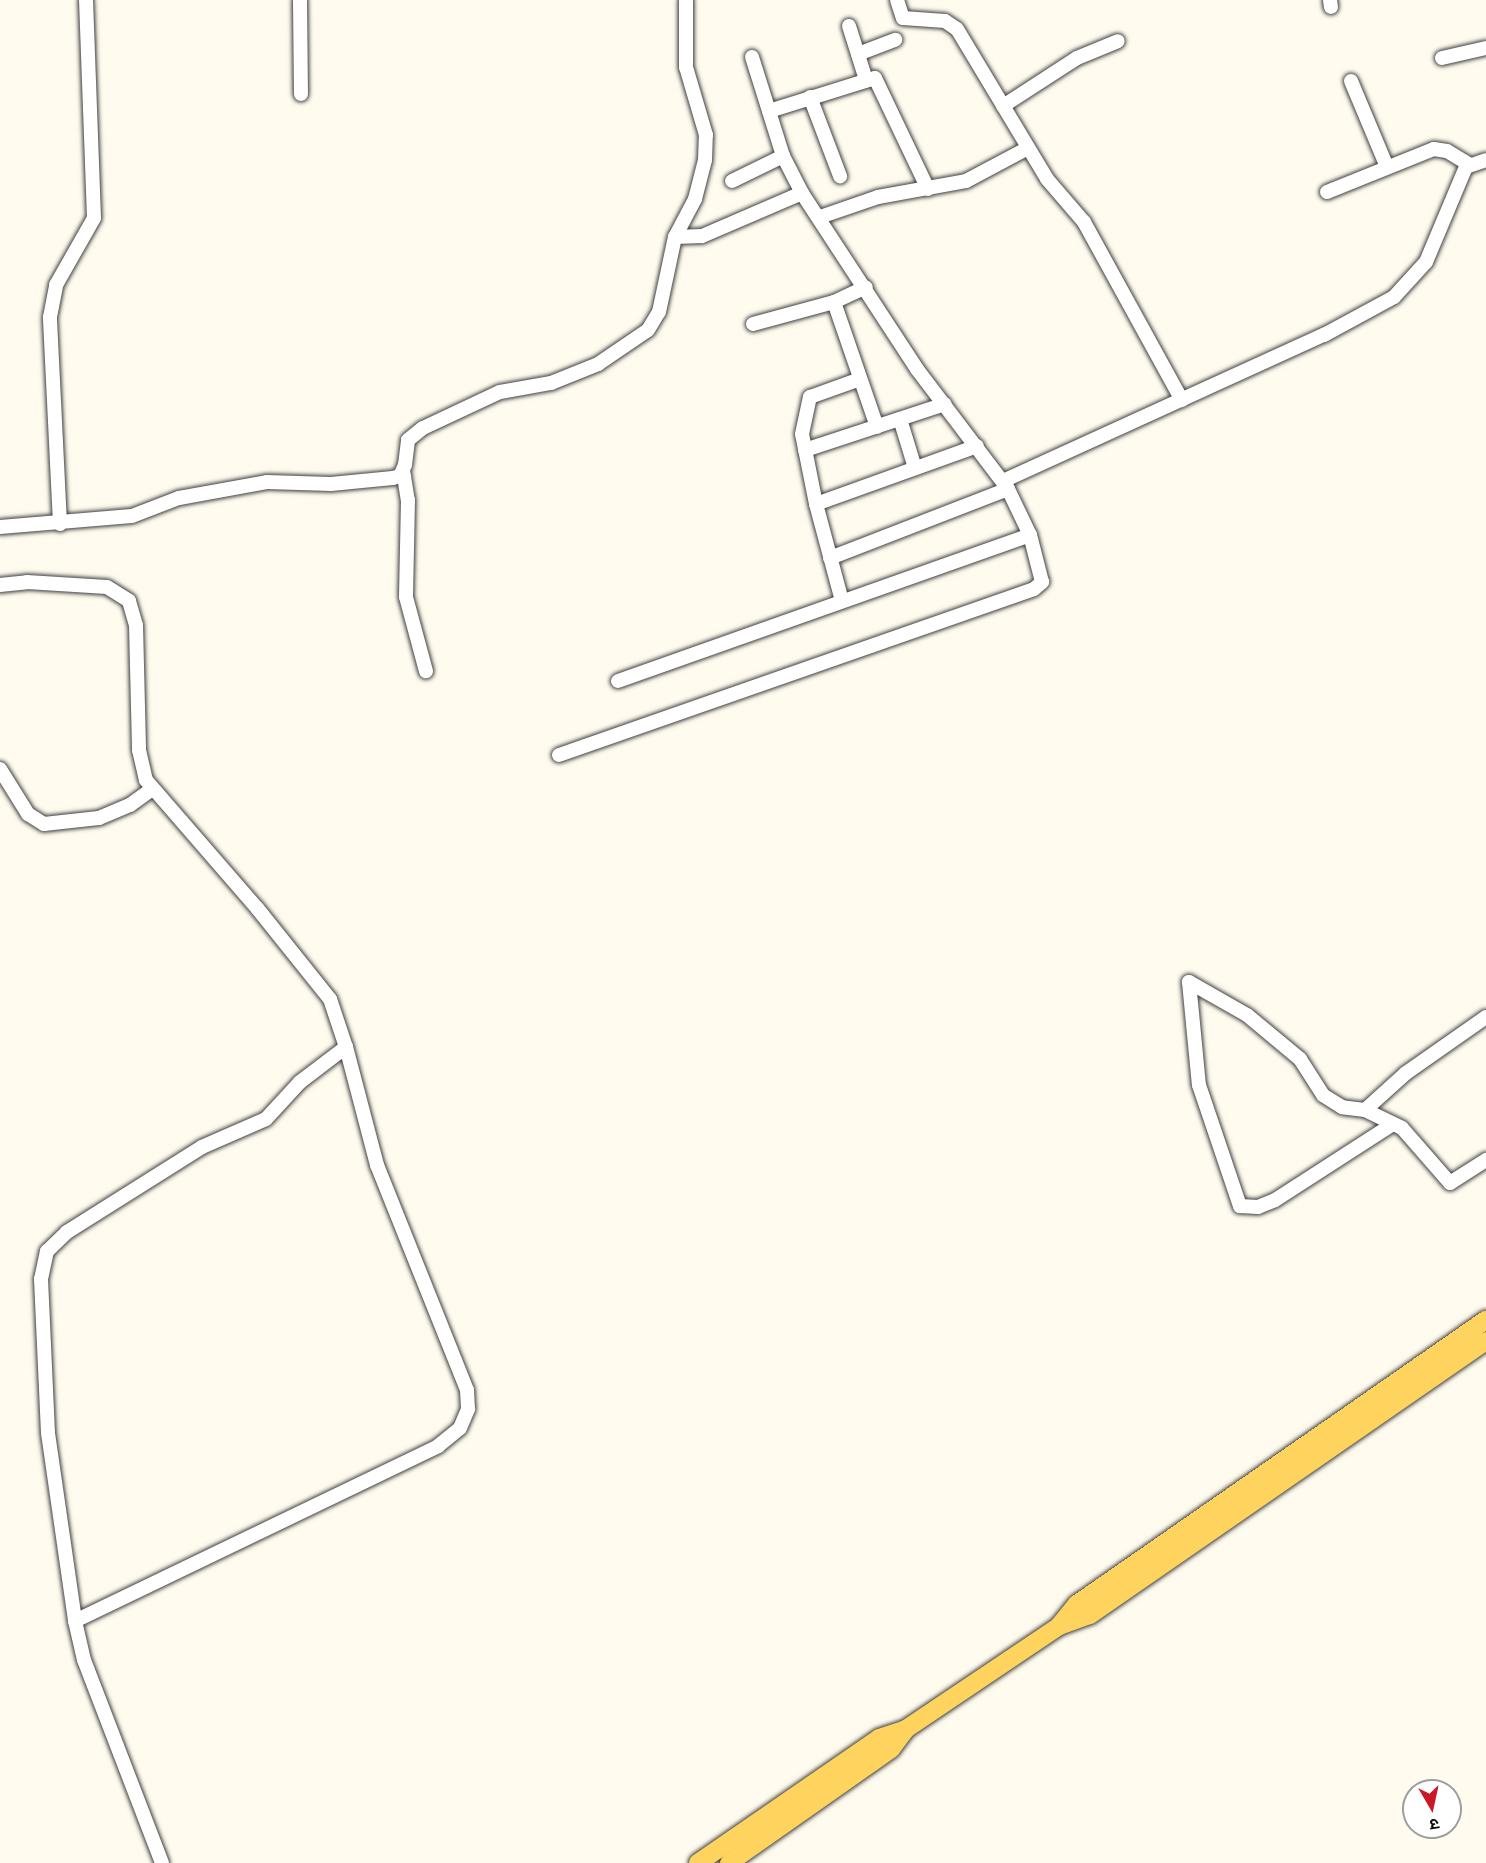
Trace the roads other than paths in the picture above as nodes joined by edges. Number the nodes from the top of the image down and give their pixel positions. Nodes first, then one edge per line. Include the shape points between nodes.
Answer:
1 (86, 0) edge
2 (300, 0) edge
3 (686, 0) edge
4 (897, 0) edge
5 (849, 26) dead end
6 (895, 40) dead end
7 (1118, 41) dead end
8 (1486, 48) edge
9 (858, 54) junction
10 (752, 57) dead end
11 (1442, 58) dead end
12 (866, 80) junction
13 (1351, 81) dead end
14 (301, 94) dead end
15 (810, 98) junction
16 (1003, 105) junction
17 (769, 111) junction
18 (1028, 148) junction
19 (783, 156) junction
20 (1486, 160) edge
21 (1469, 164) junction
22 (1387, 167) junction
23 (840, 176) dead end
24 (732, 181) dead end
25 (928, 189) junction
26 (1327, 192) dead end
27 (802, 193) junction
28 (820, 217) junction
29 (684, 237) junction
30 (866, 287) junction
31 (834, 302) junction
32 (753, 324) dead end
33 (860, 378) junction
34 (1182, 400) junction
35 (945, 404) junction
36 (900, 419) junction
37 (877, 427) junction
38 (977, 446) junction
39 (805, 450) junction
40 (404, 468) junction
41 (915, 468) junction
42 (1006, 485) junction
43 (816, 504) junction
44 (60, 524) junction
45 (0, 527) edge
46 (1030, 535) junction
47 (830, 558) junction
48 (0, 585) edge
49 (842, 601) junction
50 (426, 671) dead end
51 (618, 681) dead end
52 (559, 755) dead end
53 (0, 770) edge
54 (151, 790) junction
55 (1486, 1017) edge
56 (346, 1047) junction
57 (1365, 1110) junction
58 (1393, 1124) junction
59 (1486, 1160) edge
60 (1486, 1320) edge
61 (1486, 1341) edge
62 (75, 1621) junction
63 (1059, 1626) junction
64 (906, 1729) junction
65 (162, 1863) edge
66 (698, 1863) edge
67 (729, 1863) edge

1 - 44 street via 94,218 56,285 50,317
2 - 14 street
3 - 29 street via 686,67 706,135 705,160
4 - 16 street via 903,18 952,23
5 - 9 street
6 - 9 street
7 - 16 street via 1068,63
8 - 11 street
9 - 12 street
10 - 17 street
12 - 15 street
12 - 25 street via 875,78 880,84
13 - 22 street
15 - 17 street
15 - 23 street
16 - 18 street
17 - 19 street
18 - 25 street via 972,179
18 - 34 street via 1051,185 1084,222
19 - 24 street
19 - 27 street
20 - 21 street
21 - 22 street via 1441,149
21 - 34 street via 1425,262 1394,297 1324,335
22 - 26 street
25 - 28 street via 878,197
27 - 28 street
27 - 29 street
28 - 30 street
29 - 40 street via 660,312 648,330 598,364 551,382 501,392 423,428 405,447
30 - 31 street
30 - 35 street via 917,369
31 - 32 street
31 - 33 street
33 - 37 street
33 - 39 street via 807,400 802,436
34 - 42 street
35 - 36 street
35 - 38 street
36 - 37 street
36 - 41 street
37 - 39 street
38 - 41 street
38 - 42 street
39 - 43 street
40 - 44 street via 393,478 345,483 267,482 179,498 132,516
40 - 50 street via 408,500 406,597
41 - 43 street
42 - 46 street
42 - 47 street
43 - 47 street
44 - 45 street
46 - 49 street
46 - 52 street via 1043,578 1034,589
47 - 49 street
48 - 54 street via 27,582 107,587 129,601 136,625 139,750
49 - 51 street
53 - 54 street via 28,814 44,824 99,818 130,805
54 - 56 street via 257,908 330,999
55 - 57 street via 1406,1073
56 - 62 street via 300,1082 266,1119 202,1147 66,1232 47,1251 41,1278 48,1433
56 - 62 street via 377,1165 467,1390 468,1409 460,1428 438,1446
57 - 58 street
57 - 58 street via 1342,1107 1323,1095 1300,1059 1247,1015 1189,982 1199,1085 1240,1206 1258,1208 1275,1200
58 - 59 street via 1402,1128 1450,1183
60 - 63 main road via 1077,1604
61 - 63 main road via 1090,1616
62 - 65 street via 84,1660
63 - 64 main road
64 - 66 main road via 879,1738
64 - 67 main road via 891,1749

